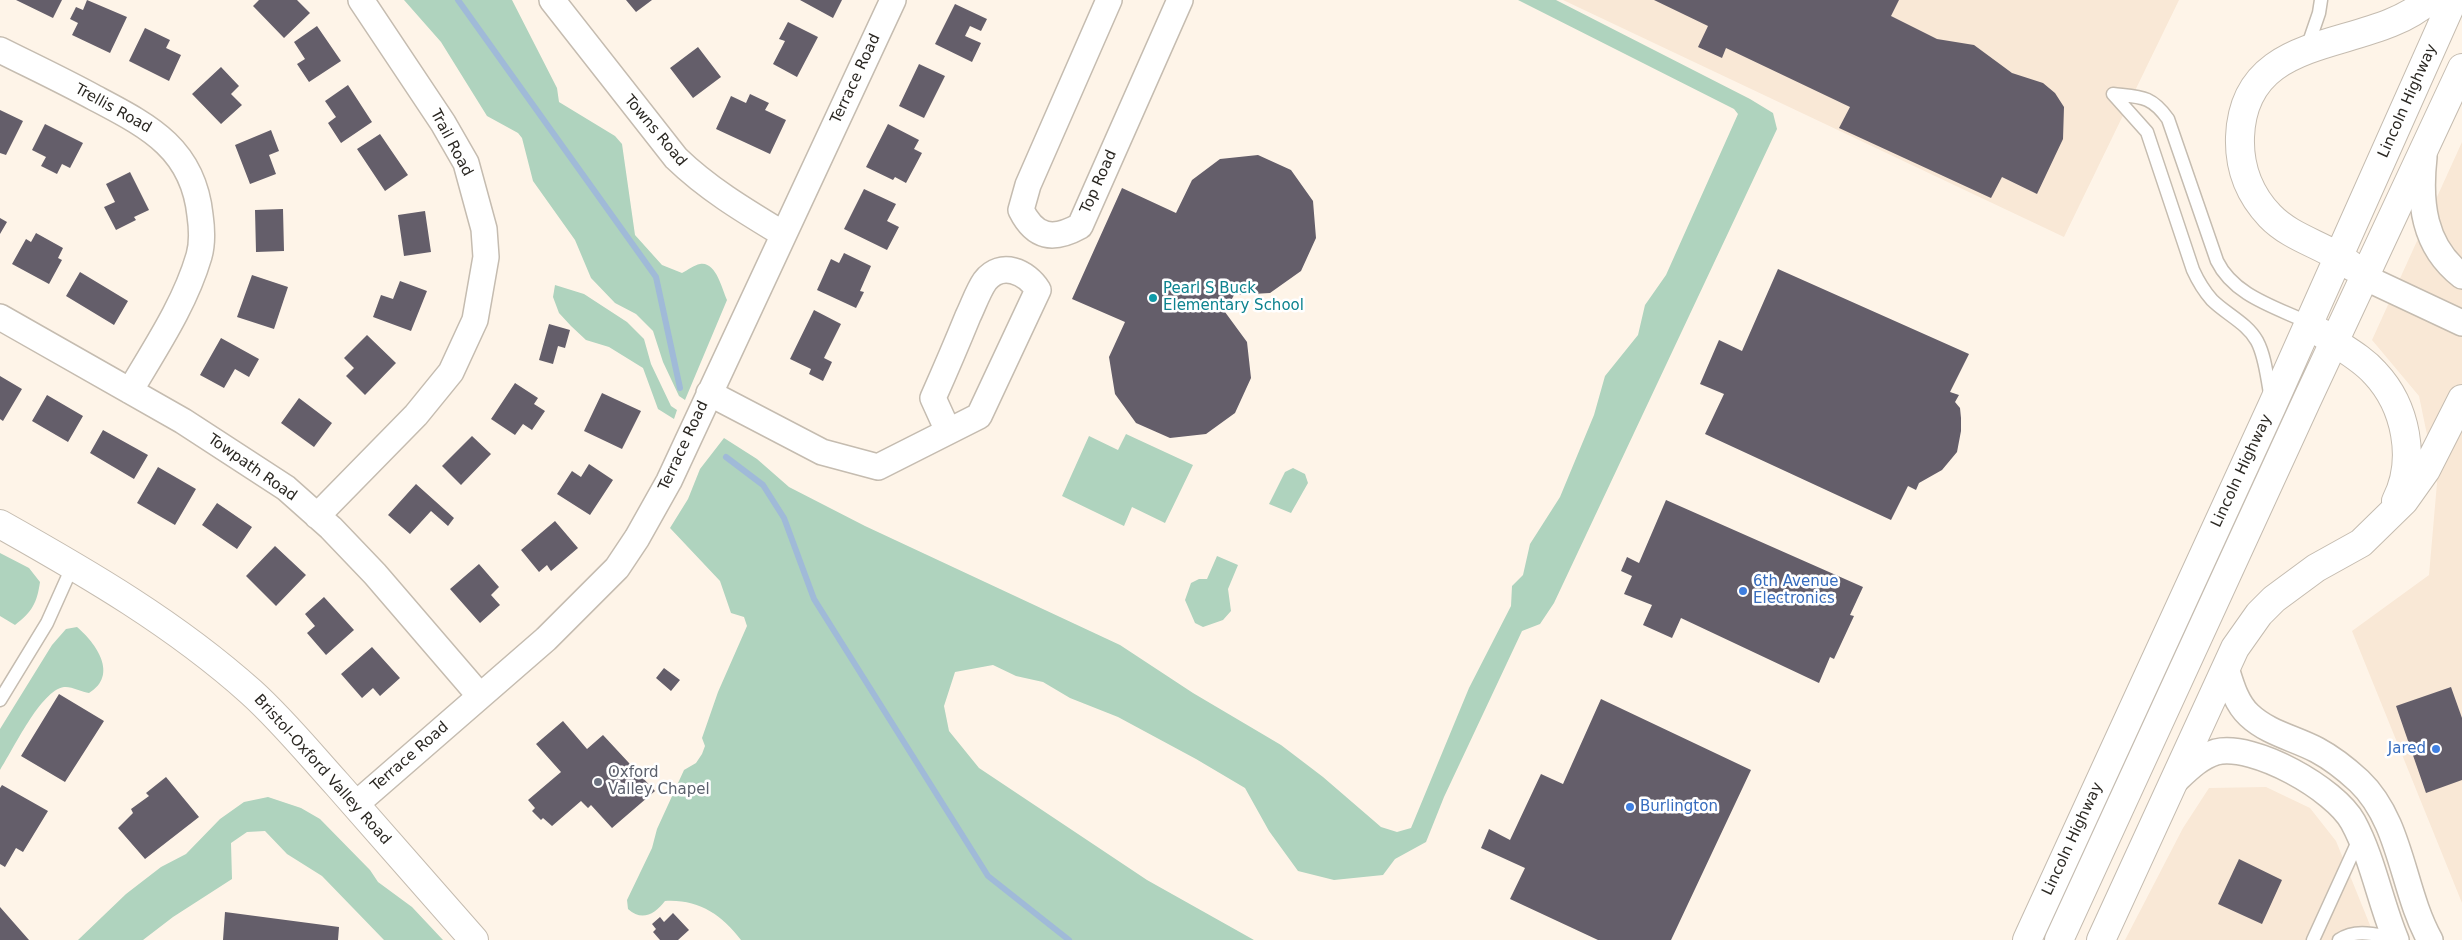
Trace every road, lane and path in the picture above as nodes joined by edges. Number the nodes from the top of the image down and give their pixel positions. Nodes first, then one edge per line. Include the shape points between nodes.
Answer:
1 (361, 0) edge
2 (552, 0) edge
3 (893, 0) edge
4 (1109, 0) edge
5 (1180, 0) edge
6 (2321, 0) edge
7 (2429, 0) edge
8 (2452, 0) edge
9 (2307, 49) junction
10 (0, 50) edge
11 (2462, 68) edge
12 (2424, 149) junction
13 (783, 234) junction
14 (2339, 255) junction
15 (2462, 276) edge
16 (2364, 277) junction
17 (0, 317) edge
18 (2309, 323) junction
19 (2462, 323) edge
20 (2334, 342) junction
21 (130, 390) junction
22 (709, 393) junction
23 (2462, 399) edge
24 (2272, 406) junction
25 (948, 431) junction
26 (317, 516) junction
27 (2383, 522) junction
28 (0, 524) edge
29 (73, 565) junction
30 (2226, 668) junction
31 (480, 696) junction
32 (0, 700) edge
33 (2173, 782) junction
34 (355, 805) junction
35 (2360, 838) junction
36 (2396, 939) edge
37 (474, 940) edge
38 (2027, 940) edge
39 (2059, 940) edge
40 (2101, 940) edge
41 (2314, 940) edge
42 (2340, 940) edge
43 (2430, 940) edge

1 - 26 street, Trail Road via 466,163 484,229 486,257 475,320 451,372 416,415
2 - 13 street, Towns Road via 676,158 695,177 727,200
3 - 13 street, Terrace Road
4 - 5 street, Top Road via 1028,185 1021,210 1028,225 1051,235 1066,233 1080,226
6 - 9 lane
7 - 9 main road via 2389,24
8 - 14 main road, Lincoln Highway
9 - 14 main road via 2274,67 2256,86 2243,115 2242,166 2248,185 2271,217 2287,229
10 - 21 street, Trellis Road via 154,130 175,151 194,184 202,233 200,254 188,288
11 - 12 main road, Lincoln Highway
12 - 15 street via 2420,187 2427,228 2442,257
12 - 16 main road, Lincoln Highway
13 - 22 street, Terrace Road
14 - 16 main road
14 - 18 main road, Lincoln Highway
16 - 19 street
16 - 20 main road, Lincoln Highway
17 - 21 street, Towpath Road
18 - 20 main road
18 - 24 main road, Lincoln Highway
18 - 24 lane via 2249,294 2230,281 2217,261 2168,119 2158,104 2146,97 2113,94 2147,132 2200,285 2257,340
20 - 27 main road via 2376,373 2396,403 2402,420 2405,475 2400,493
20 - 39 main road, Lincoln Highway
21 - 26 street, Towpath Road via 264,472
22 - 25 street via 822,452 878,467
22 - 31 street, Terrace Road via 669,481 638,538 617,568 570,616
23 - 27 main road via 2416,487
24 - 38 main road, Lincoln Highway
25 - 25 street via 979,416 1038,290 1031,279 1020,272 996,272 985,281 973,306 933,398
26 - 31 street, Towpath Road via 376,574
27 - 30 main road via 2361,543 2316,568 2274,599 2246,630
28 - 29 main road, Bristol-Oxford Valley Road
29 - 32 lane via 47,623
29 - 34 main road, Bristol-Oxford Valley Road via 144,609 201,650 252,693
30 - 33 main road
30 - 43 street via 2233,689 2248,714 2271,731 2317,750 2341,765 2377,804 2390,828 2416,910
31 - 34 street, Terrace Road
33 - 35 street via 2202,758 2216,752 2247,753 2323,789 2352,820
33 - 40 main road
34 - 37 main road, Bristol-Oxford Valley Road
35 - 36 street
35 - 41 lane
36 - 42 lane via 2356,933

